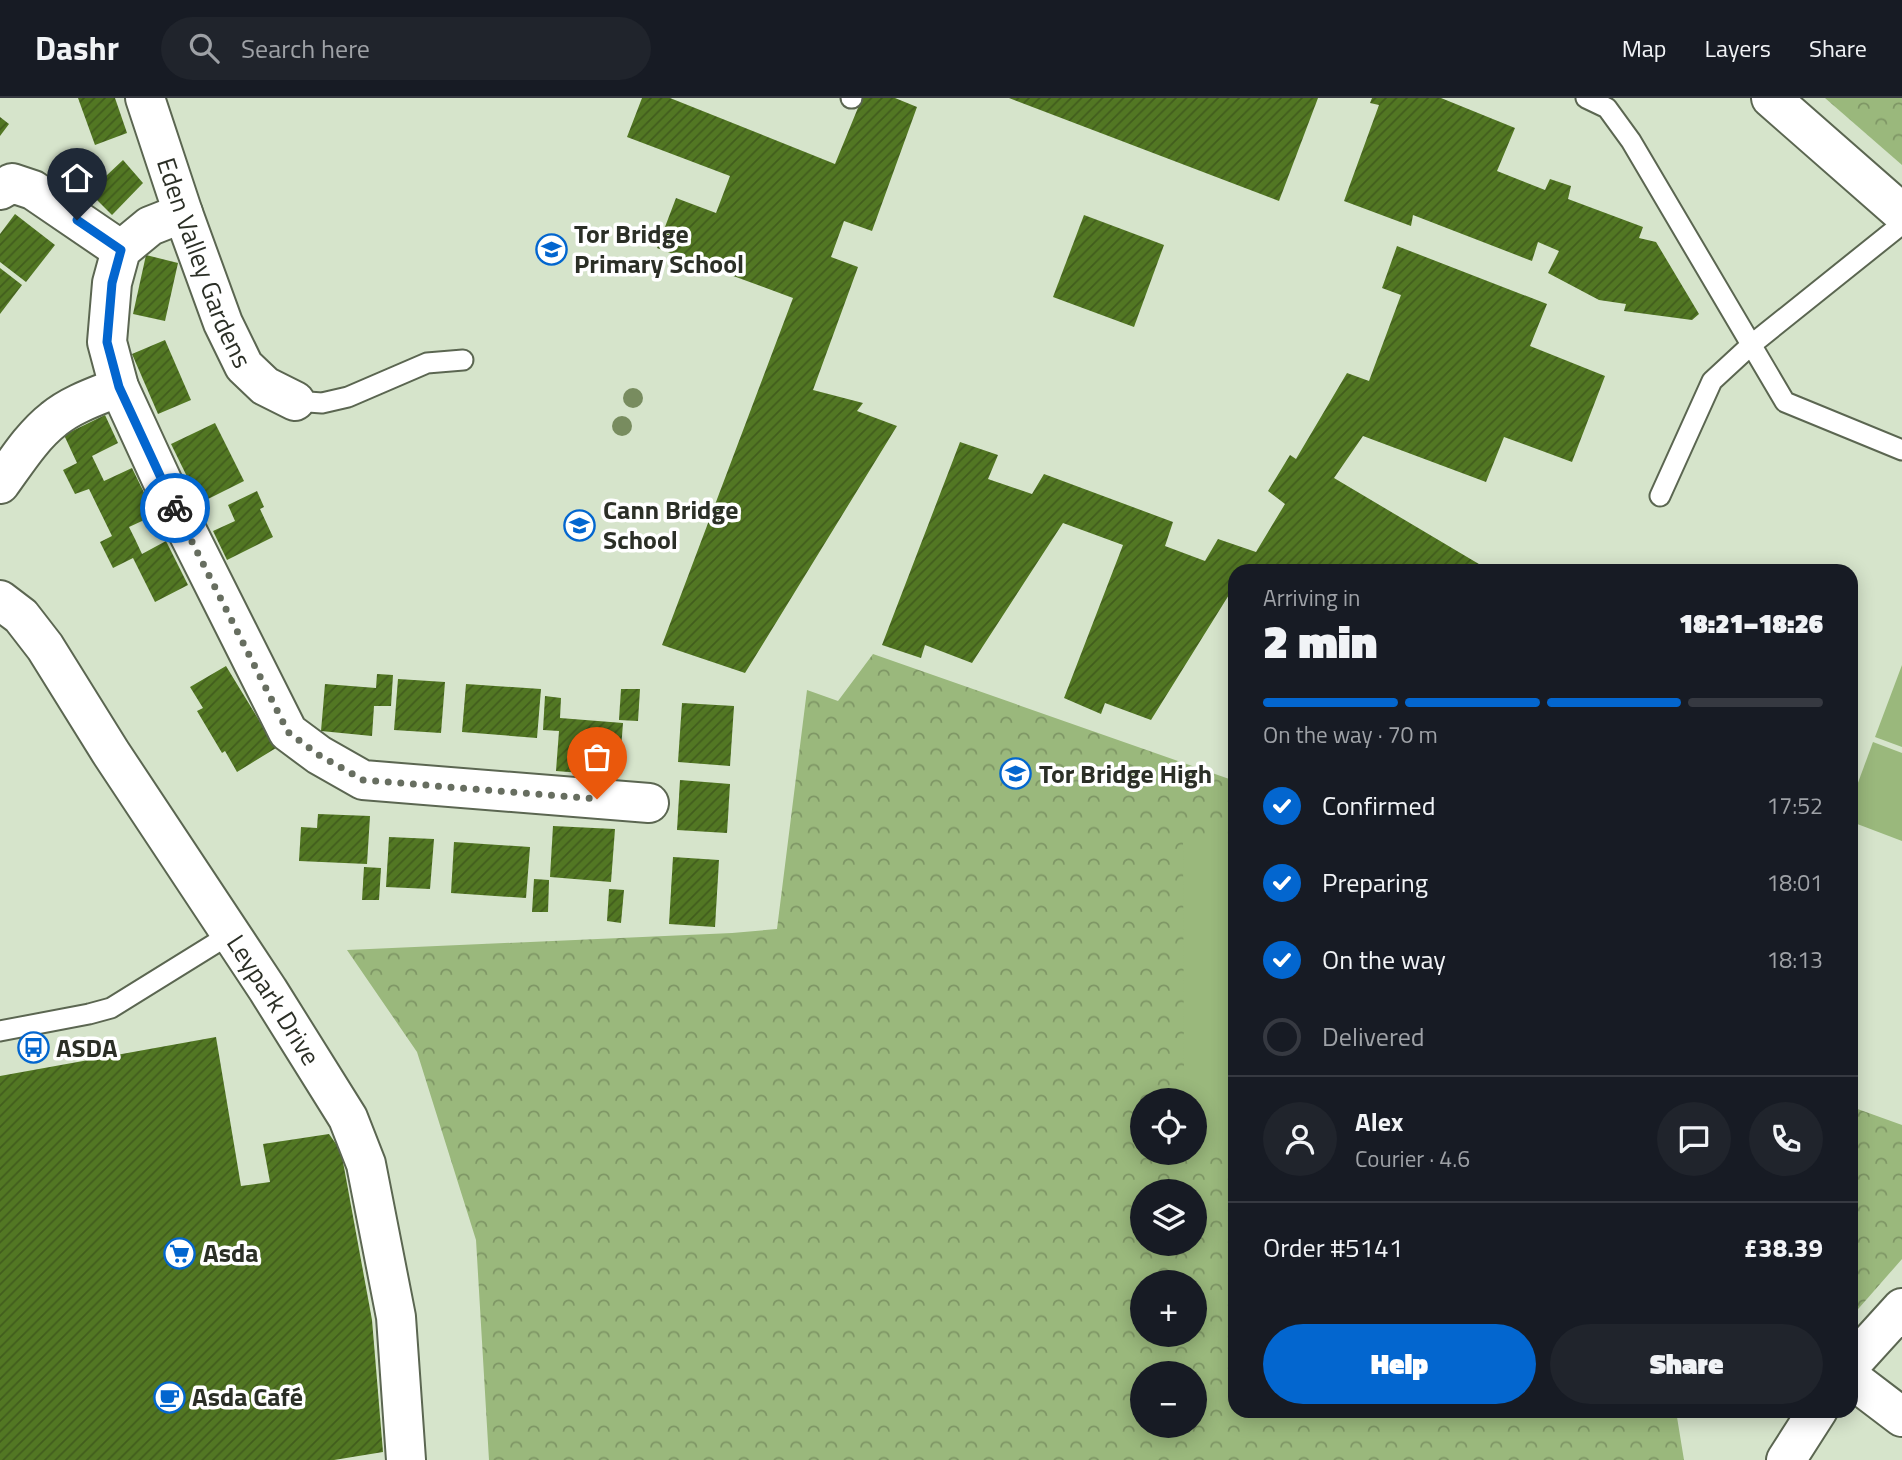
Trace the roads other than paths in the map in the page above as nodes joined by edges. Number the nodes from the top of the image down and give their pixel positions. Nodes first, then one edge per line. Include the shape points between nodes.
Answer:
1 (145, 98) edge
2 (1586, 98) edge
3 (1770, 98) edge
4 (0, 190) edge
5 (183, 213) junction
6 (1902, 213) edge
7 (1902, 224) edge
8 (121, 250) junction
9 (1751, 345) junction
10 (463, 360) dead end
11 (119, 387) junction
12 (295, 401) joint
13 (1902, 450) edge
14 (0, 484) edge
15 (1660, 496) dead end
16 (0, 600) edge
17 (649, 803) dead end
18 (232, 933) junction
19 (0, 1031) edge
20 (1902, 1308) edge
21 (1858, 1356) edge
22 (1858, 1384) edge
23 (1902, 1417) edge
24 (1813, 1418) edge
25 (407, 1460) edge
26 (1786, 1460) edge

1 - 5 street, Eden Valley Gardens
2 - 9 lane via 1607,108 1631,141
3 - 6 street
4 - 8 street via 12,183 33,190
5 - 8 street via 150,226
5 - 12 street, Eden Valley Gardens via 223,323 244,366 265,386
7 - 9 lane
8 - 11 street via 112,283 107,342
9 - 13 lane via 1784,402
9 - 15 lane via 1712,381
10 - 12 lane via 427,363 348,397
11 - 14 street via 54,419
11 - 17 street via 164,487 288,732 298,740 363,780
16 - 18 street, Leypark Drive via 21,616 45,648
18 - 19 lane via 111,1007
18 - 25 street, Leypark Drive via 348,1118 366,1164 396,1317
20 - 21 street
22 - 23 street
24 - 26 street

